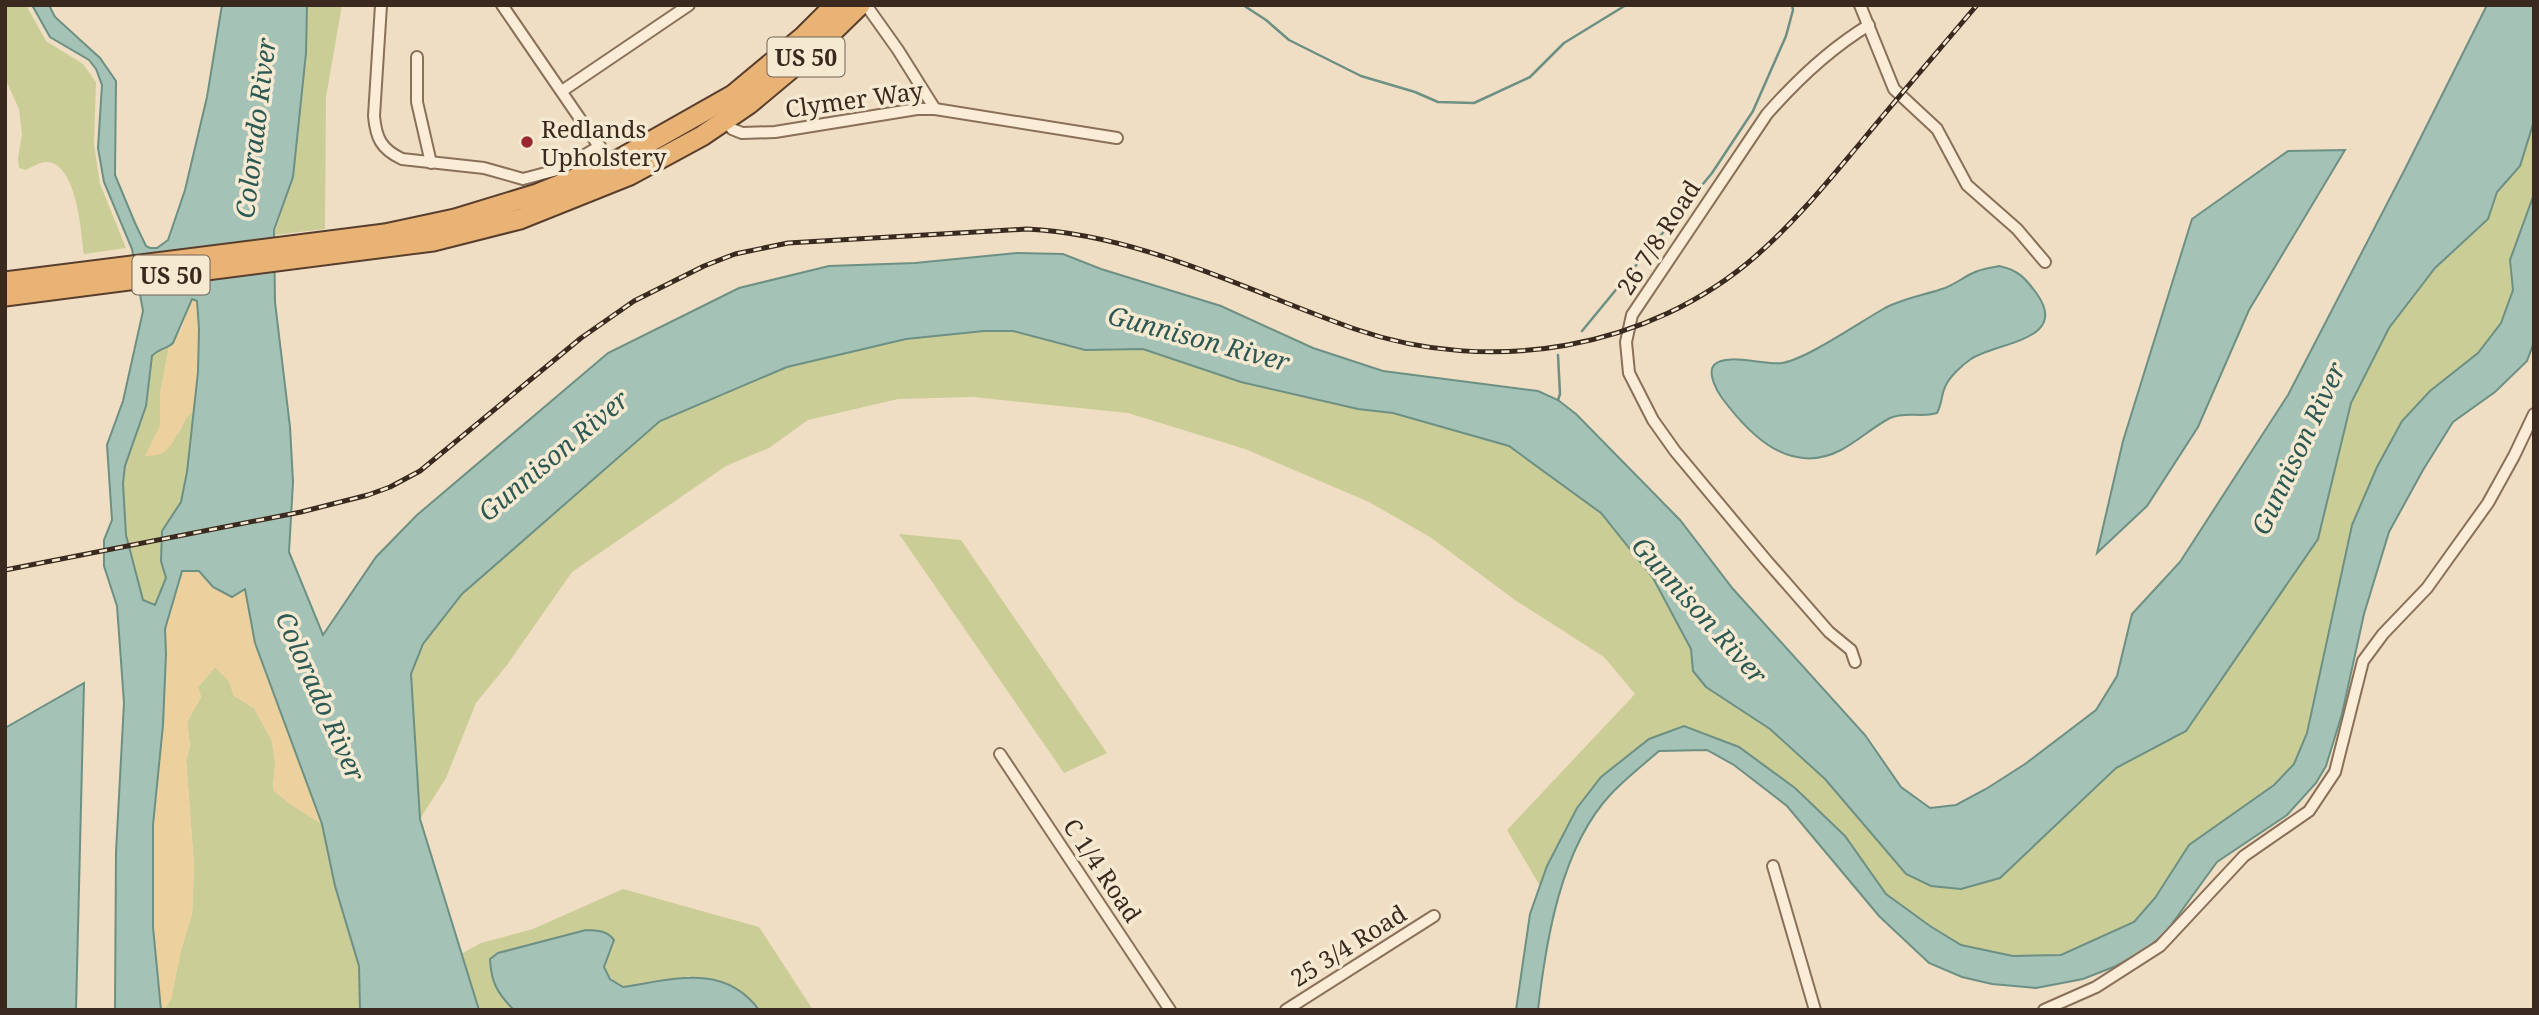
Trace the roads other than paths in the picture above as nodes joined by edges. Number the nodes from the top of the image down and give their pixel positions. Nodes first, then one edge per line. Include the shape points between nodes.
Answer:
1 (381, 5) edge
2 (502, 5) edge
3 (689, 5) edge
4 (835, 5) edge
5 (849, 5) edge
6 (860, 5) edge
7 (866, 5) edge
8 (1860, 5) edge
9 (1869, 25) junction
10 (418, 57) dead end
11 (562, 91) junction
12 (741, 99) junction
13 (934, 109) junction
14 (726, 120) junction
15 (1117, 138) dead end
16 (600, 146) junction
17 (431, 163) junction
18 (611, 164) junction
19 (630, 175) junction
20 (387, 240) junction
21 (433, 241) junction
22 (2045, 262) dead end
23 (12, 288) edge
24 (2534, 414) edge
25 (1854, 662) dead end
26 (1000, 754) dead end
27 (1773, 866) dead end
28 (1434, 916) dead end
29 (1170, 1010) edge
30 (1286, 1010) edge
31 (1815, 1010) edge
32 (2044, 1010) edge

1 - 17 street via 376,134 390,153
2 - 11 street
3 - 11 street
4 - 12 highway, US 50
5 - 12 highway via 754,94
6 - 12 highway, US 50 via 816,48
7 - 13 street
8 - 9 street
9 - 22 street via 1894,89 1937,129 1967,185 2017,229
9 - 25 street, 26 7/8 Road via 1821,62 1767,114 1632,315 1626,342 1629,373 1675,451 1829,632 1852,650
10 - 17 street via 416,102
11 - 16 street
12 - 14 highway, US 50
12 - 18 highway, US 50
12 - 19 highway via 637,162
13 - 14 street, Clymer Way via 742,134
13 - 15 street, Clymer Way
14 - 19 highway, US 50
16 - 17 street via 561,169 523,179 484,168
16 - 18 street
18 - 20 highway, US 50 via 537,194
18 - 21 highway via 595,183 512,214 456,228
19 - 21 highway, US 50 via 520,219
20 - 21 highway, US 50
20 - 23 highway, US 50
24 - 32 street via 2488,503 2427,588 2363,661 2335,772 2309,811 2244,856 2160,946 2096,987
26 - 29 street, C 1/4 Road
27 - 31 street
28 - 30 street, 25 3/4 Road

